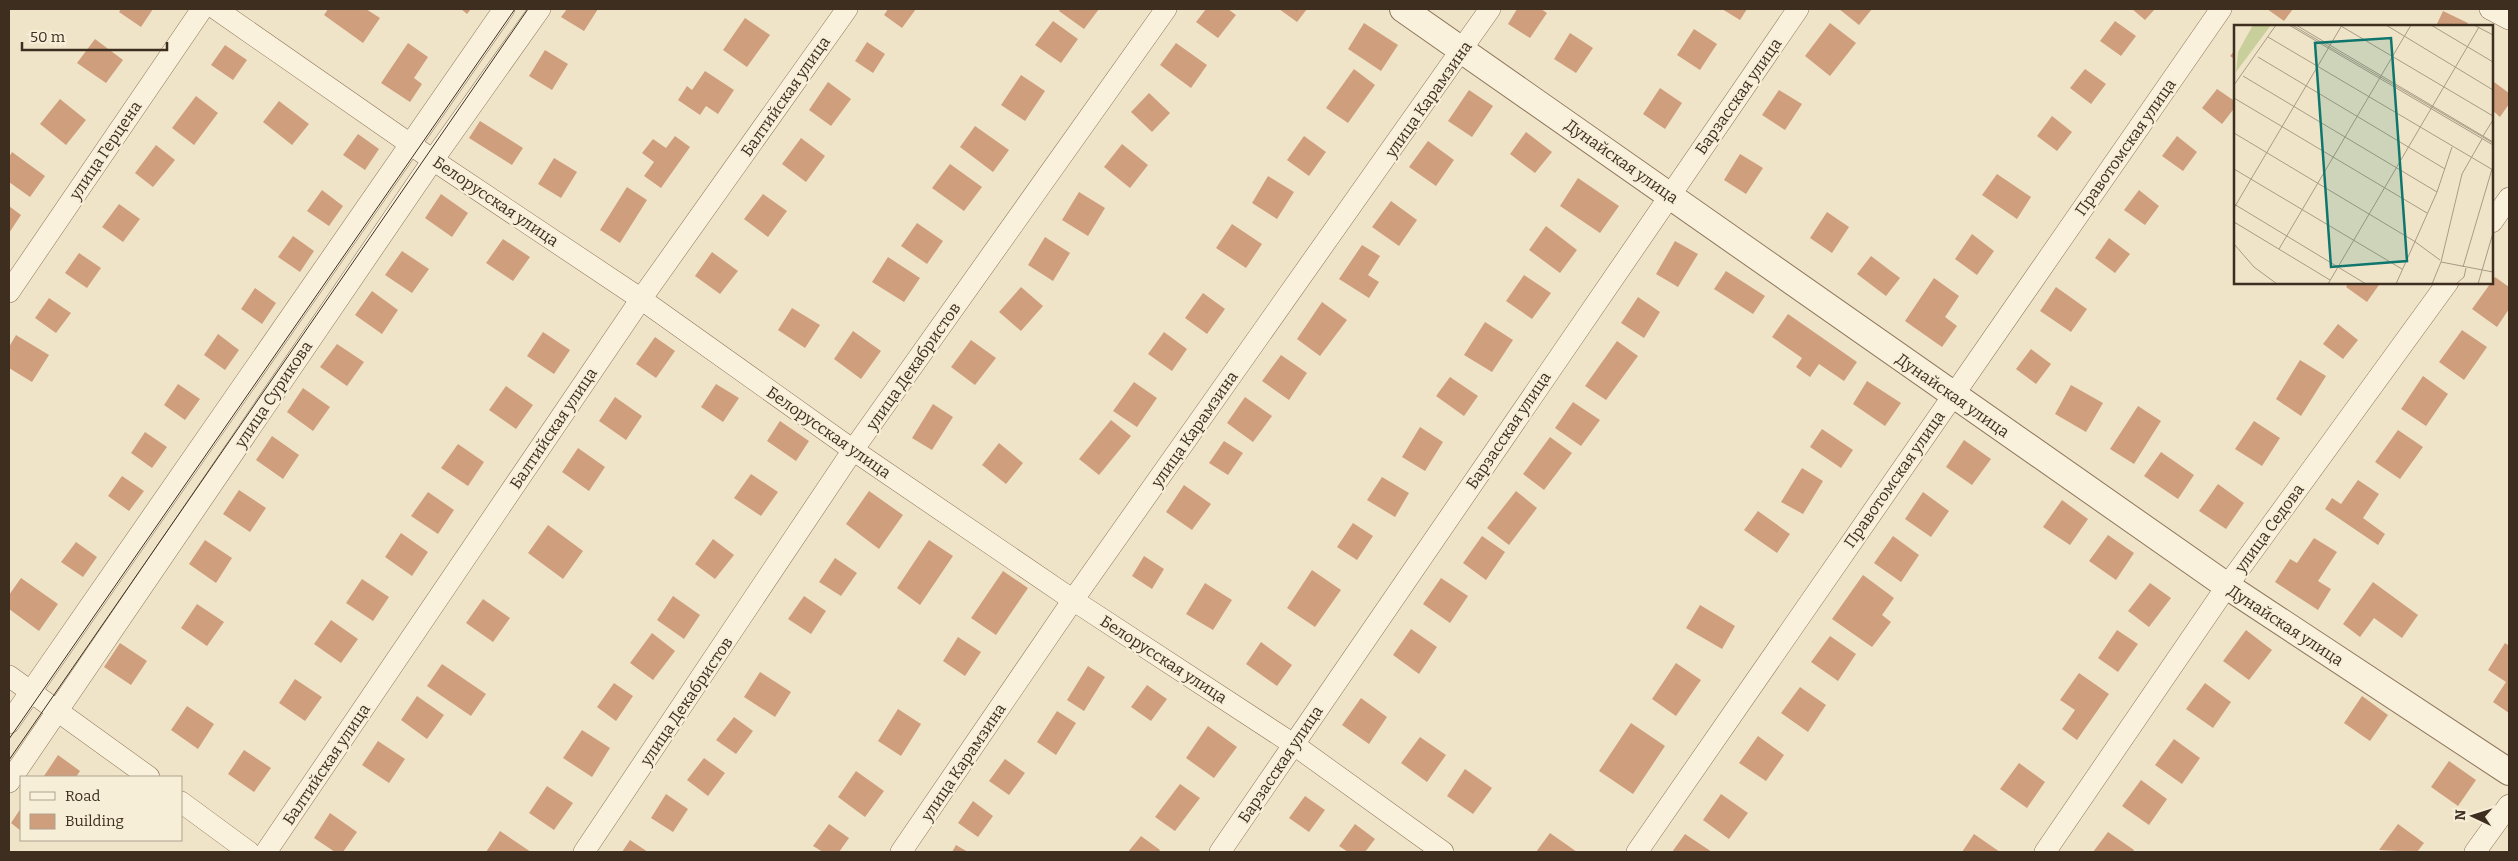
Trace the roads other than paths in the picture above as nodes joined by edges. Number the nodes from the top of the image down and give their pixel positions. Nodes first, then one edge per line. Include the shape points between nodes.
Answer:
1 (202, 9) edge
2 (216, 9) edge
3 (504, 9) edge
4 (540, 9) edge
5 (847, 9) edge
6 (1166, 9) edge
7 (1403, 9) edge
8 (1490, 9) edge
9 (1798, 9) edge
10 (2221, 9) edge
11 (2490, 9) edge
12 (2509, 19) edge
13 (1462, 50) junction
14 (410, 143) junction
15 (433, 160) junction
16 (1670, 194) junction
17 (2509, 198) edge
18 (2493, 221) edge
19 (2447, 284) edge
20 (9, 292) edge
21 (641, 299) junction
22 (1953, 394) junction
23 (854, 450) junction
24 (2227, 586) junction
25 (1073, 600) junction
26 (9, 676) edge
27 (31, 690) junction
28 (56, 709) junction
29 (9, 723) edge
30 (1293, 744) junction
31 (2509, 772) edge
32 (147, 776) edge
33 (9, 782) edge
34 (182, 803) edge
35 (2509, 805) edge
36 (249, 852) edge
37 (266, 852) edge
38 (584, 852) edge
39 (901, 852) edge
40 (1220, 852) edge
41 (1443, 852) edge
42 (1637, 852) edge
43 (2046, 852) edge
44 (2475, 852) edge

1 - 20 street, улица Герцена
2 - 14 street, Белорусская улица
3 - 14 street, улица Сурикова
4 - 15 street, улица Сурикова
5 - 21 street, Балтийская улица
6 - 23 street, улица Декабристов
7 - 13 street, Дунайская улица
8 - 13 street, улица Карамзина
9 - 16 street, Барзасская улица
10 - 22 street, Правотомская улица
11 - 12 street
13 - 16 street, Дунайская улица
13 - 25 street, улица Карамзина
14 - 15 street, Белорусская улица
14 - 27 street, улица Сурикова
15 - 21 street, Белорусская улица
15 - 28 street, улица Сурикова
16 - 22 street, Дунайская улица
16 - 30 street, Барзасская улица
17 - 18 street
19 - 24 street, улица Седова
21 - 23 street, Белорусская улица
21 - 37 street, Балтийская улица
22 - 24 street, Дунайская улица
22 - 42 street, Правотомская улица
23 - 25 street, Белорусская улица
23 - 38 street, улица Декабристов
24 - 31 street, Дунайская улица
24 - 43 street, улица Седова
25 - 30 street, Белорусская улица
25 - 39 street, улица Карамзина
26 - 27 street
27 - 28 street
27 - 29 street, улица Сурикова
28 - 32 street
28 - 33 street, улица Сурикова
30 - 40 street, Барзасская улица
30 - 41 street, Белорусская улица
34 - 36 street
35 - 44 street

